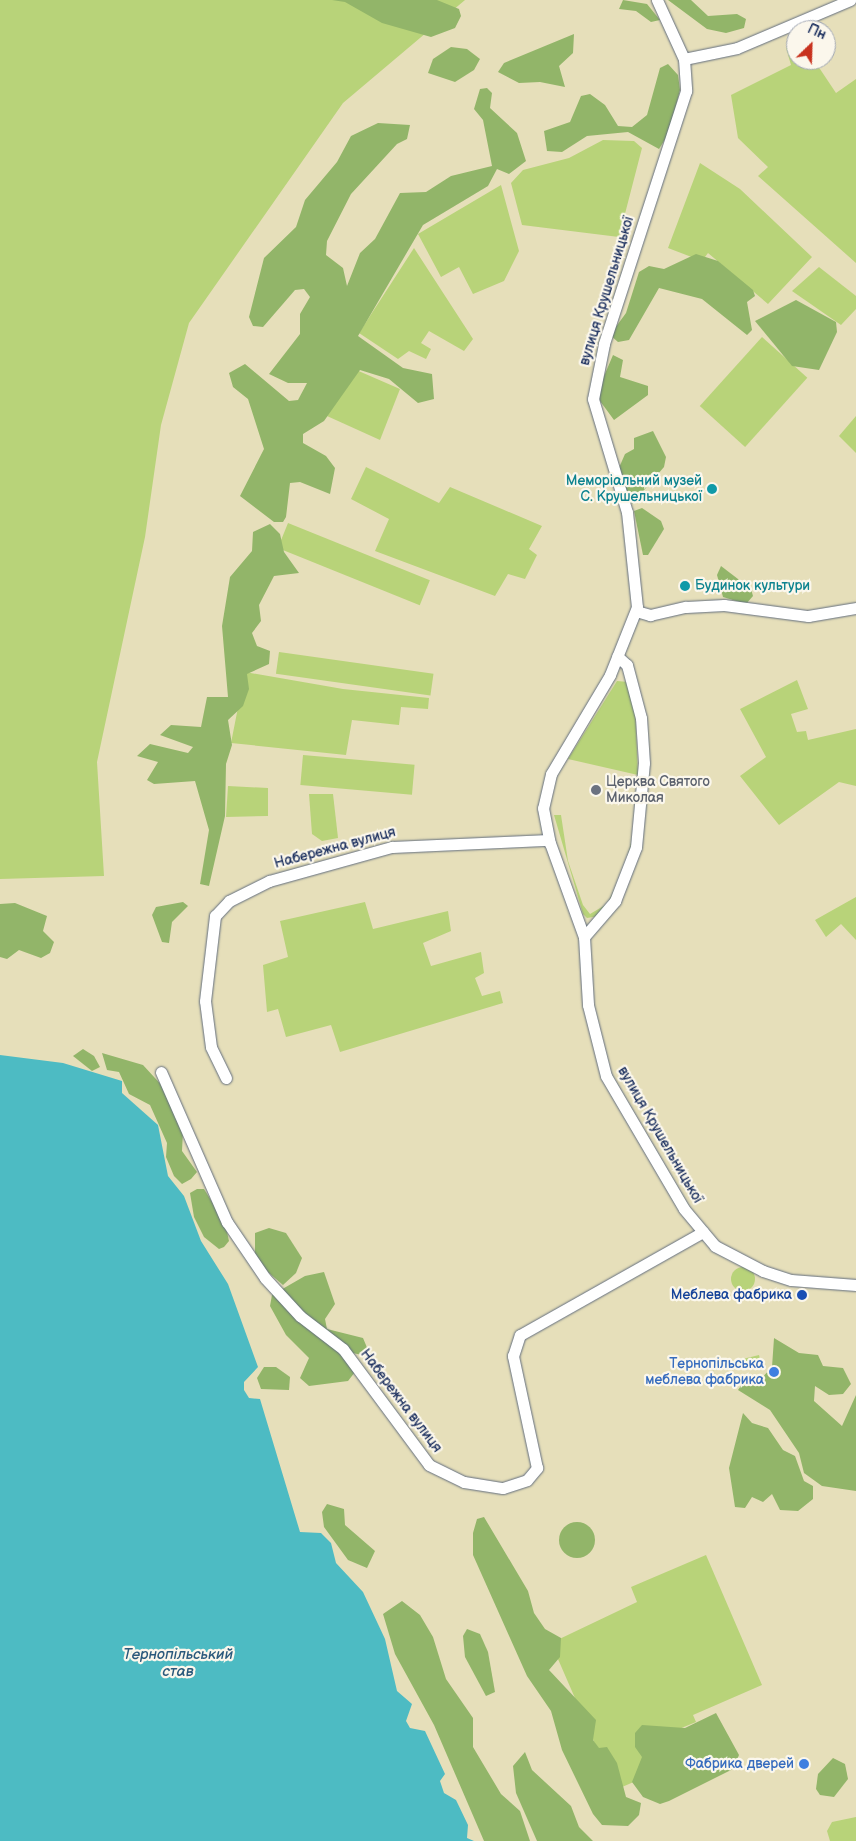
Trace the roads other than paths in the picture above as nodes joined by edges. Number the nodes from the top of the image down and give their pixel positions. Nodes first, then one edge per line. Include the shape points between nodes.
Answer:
1 (657, 0) edge
2 (850, 0) edge
3 (684, 59) junction
4 (856, 608) edge
5 (636, 611) junction
6 (617, 656) junction
7 (549, 840) junction
8 (584, 936) junction
9 (161, 1072) dead end
10 (226, 1078) dead end
11 (703, 1232) junction
12 (856, 1285) edge

1 - 3 street
2 - 3 street via 737,48
3 - 5 street, вулиця Крушельницької via 686,91 604,344 594,393 599,426 627,512 638,589
4 - 5 street via 808,616 724,605 686,607 650,615
5 - 6 street, вулиця Крушельницької
6 - 7 street, вулиця Крушельницької via 551,774 543,808
6 - 8 street via 627,665 641,718 644,763 636,847 615,901
7 - 8 street, вулиця Крушельницької
7 - 10 street, Набережна вулиця via 392,847 269,881 229,901 215,916 205,1001 211,1047
8 - 11 street, вулиця Крушельницької via 588,1005 606,1076 684,1209
9 - 11 street, Набережна вулиця via 227,1222 265,1278 300,1316 342,1349 430,1465 464,1482 503,1488 526,1480 537,1468 513,1356 520,1335
11 - 12 street, вулиця Крушельницької via 715,1246 763,1271 791,1280

